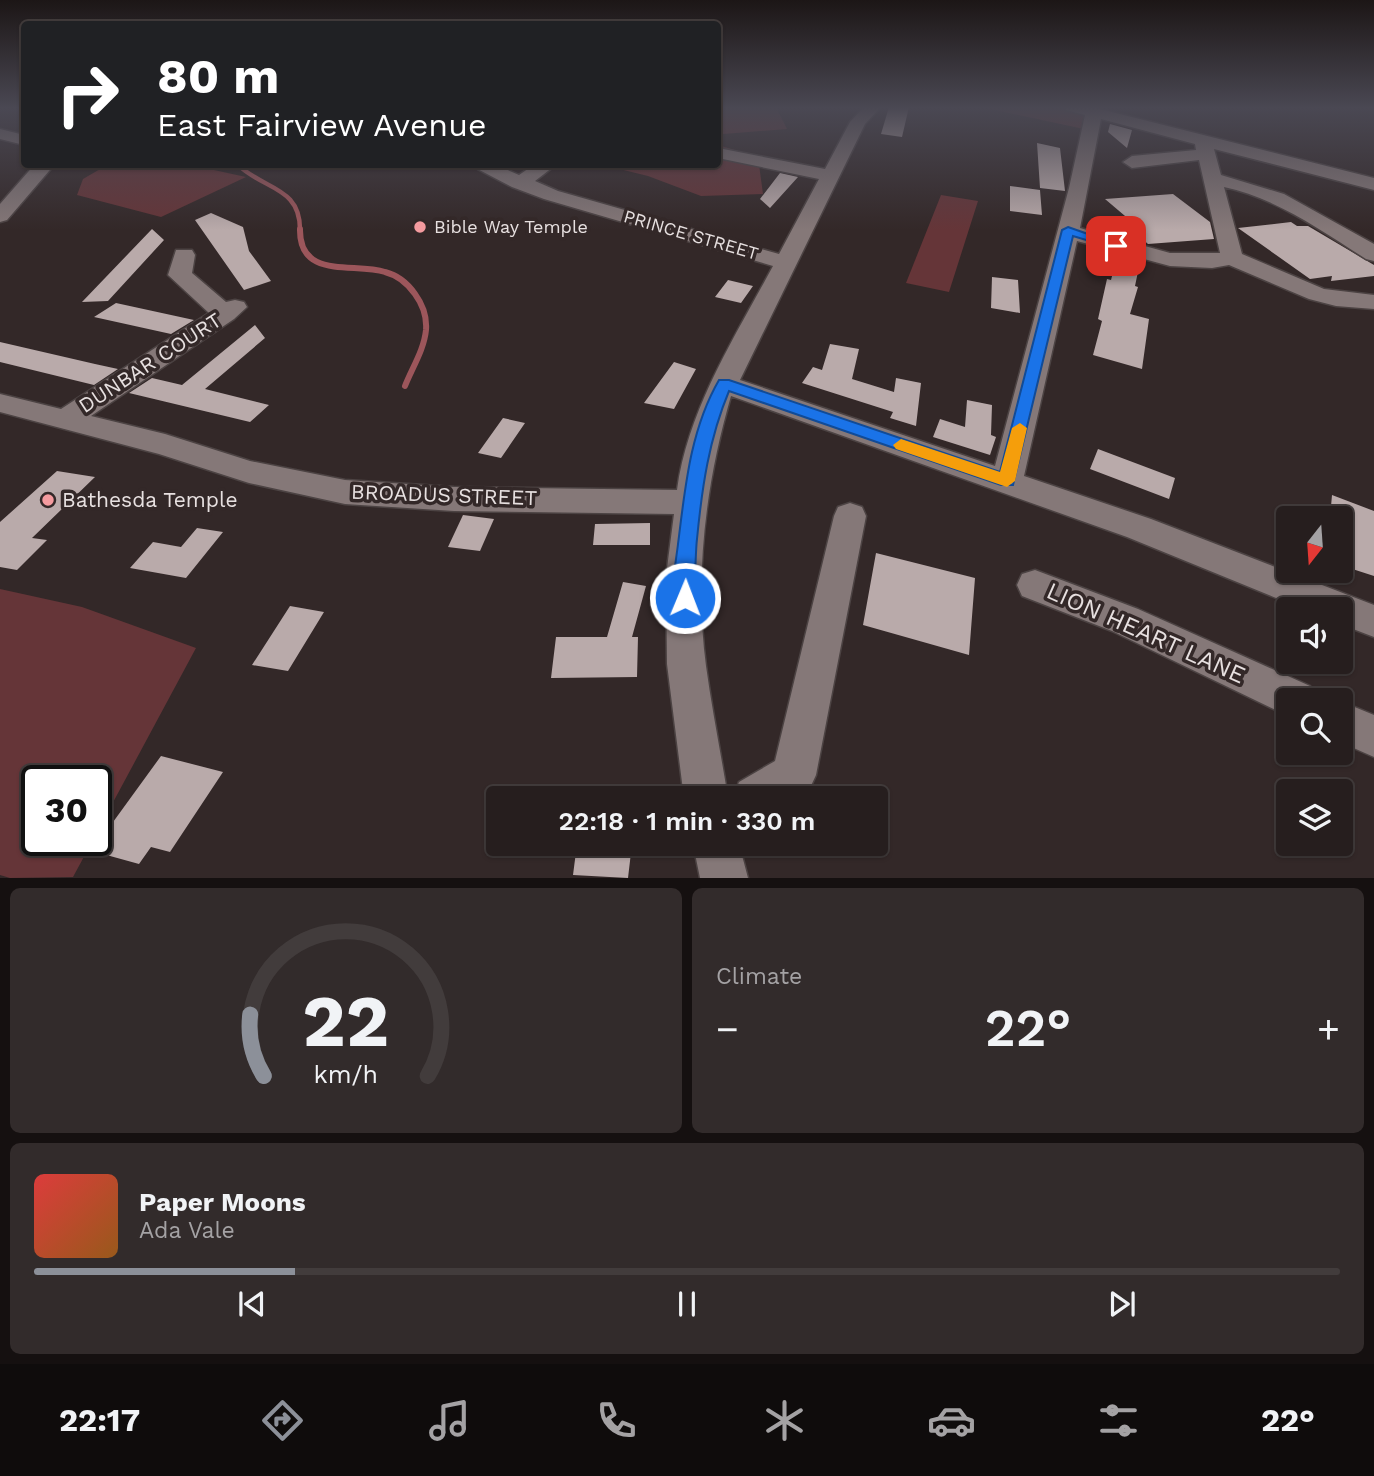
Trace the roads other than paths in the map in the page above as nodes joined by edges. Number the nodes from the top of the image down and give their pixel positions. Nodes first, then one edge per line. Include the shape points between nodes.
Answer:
1 (845, 148) edge
2 (1078, 148) edge
3 (1199, 148) edge
4 (1204, 148) edge
5 (1211, 148) edge
6 (1263, 148) edge
7 (721, 154) edge
8 (1261, 155) junction
9 (1132, 162) dead end
10 (42, 168) edge
11 (486, 168) edge
12 (542, 168) edge
13 (831, 176) junction
14 (1212, 179) junction
15 (519, 183) junction
16 (1374, 184) edge
17 (0, 216) edge
18 (1068, 230) junction
19 (1374, 254) edge
20 (184, 255) dead end
21 (1232, 258) junction
22 (786, 263) junction
23 (1374, 302) edge
24 (724, 384) junction
25 (0, 403) edge
26 (65, 419) junction
27 (1007, 481) junction
28 (690, 502) junction
29 (850, 516) dead end
30 (1035, 584) dead end
31 (1374, 621) edge
32 (1276, 691) edge
33 (1353, 727) edge
34 (1374, 736) edge
35 (704, 786) edge
36 (775, 786) edge
37 (719, 856) edge
38 (724, 877) edge

1 - 13 street
2 - 18 street
3 - 9 street
4 - 14 street
5 - 8 street
6 - 8 street
7 - 13 street
8 - 16 street
10 - 17 street
11 - 15 street, PRINCE STREET
12 - 15 street
13 - 22 street
14 - 19 street via 1272,194
14 - 21 street
15 - 22 street, PRINCE STREET
18 - 21 street via 1176,260
18 - 27 street
20 - 26 street, DUNBAR COURT via 180,275 230,310
21 - 23 street via 1303,292 1334,300
22 - 24 street
24 - 27 street
24 - 28 street via 709,421
25 - 26 street, BROADUS STREET
26 - 28 street, BROADUS STREET via 249,472 345,492 454,499
27 - 31 street
28 - 35 street via 684,576 687,664
29 - 36 street via 794,775
30 - 32 street, LION HEART LANE
33 - 34 street
37 - 38 street

